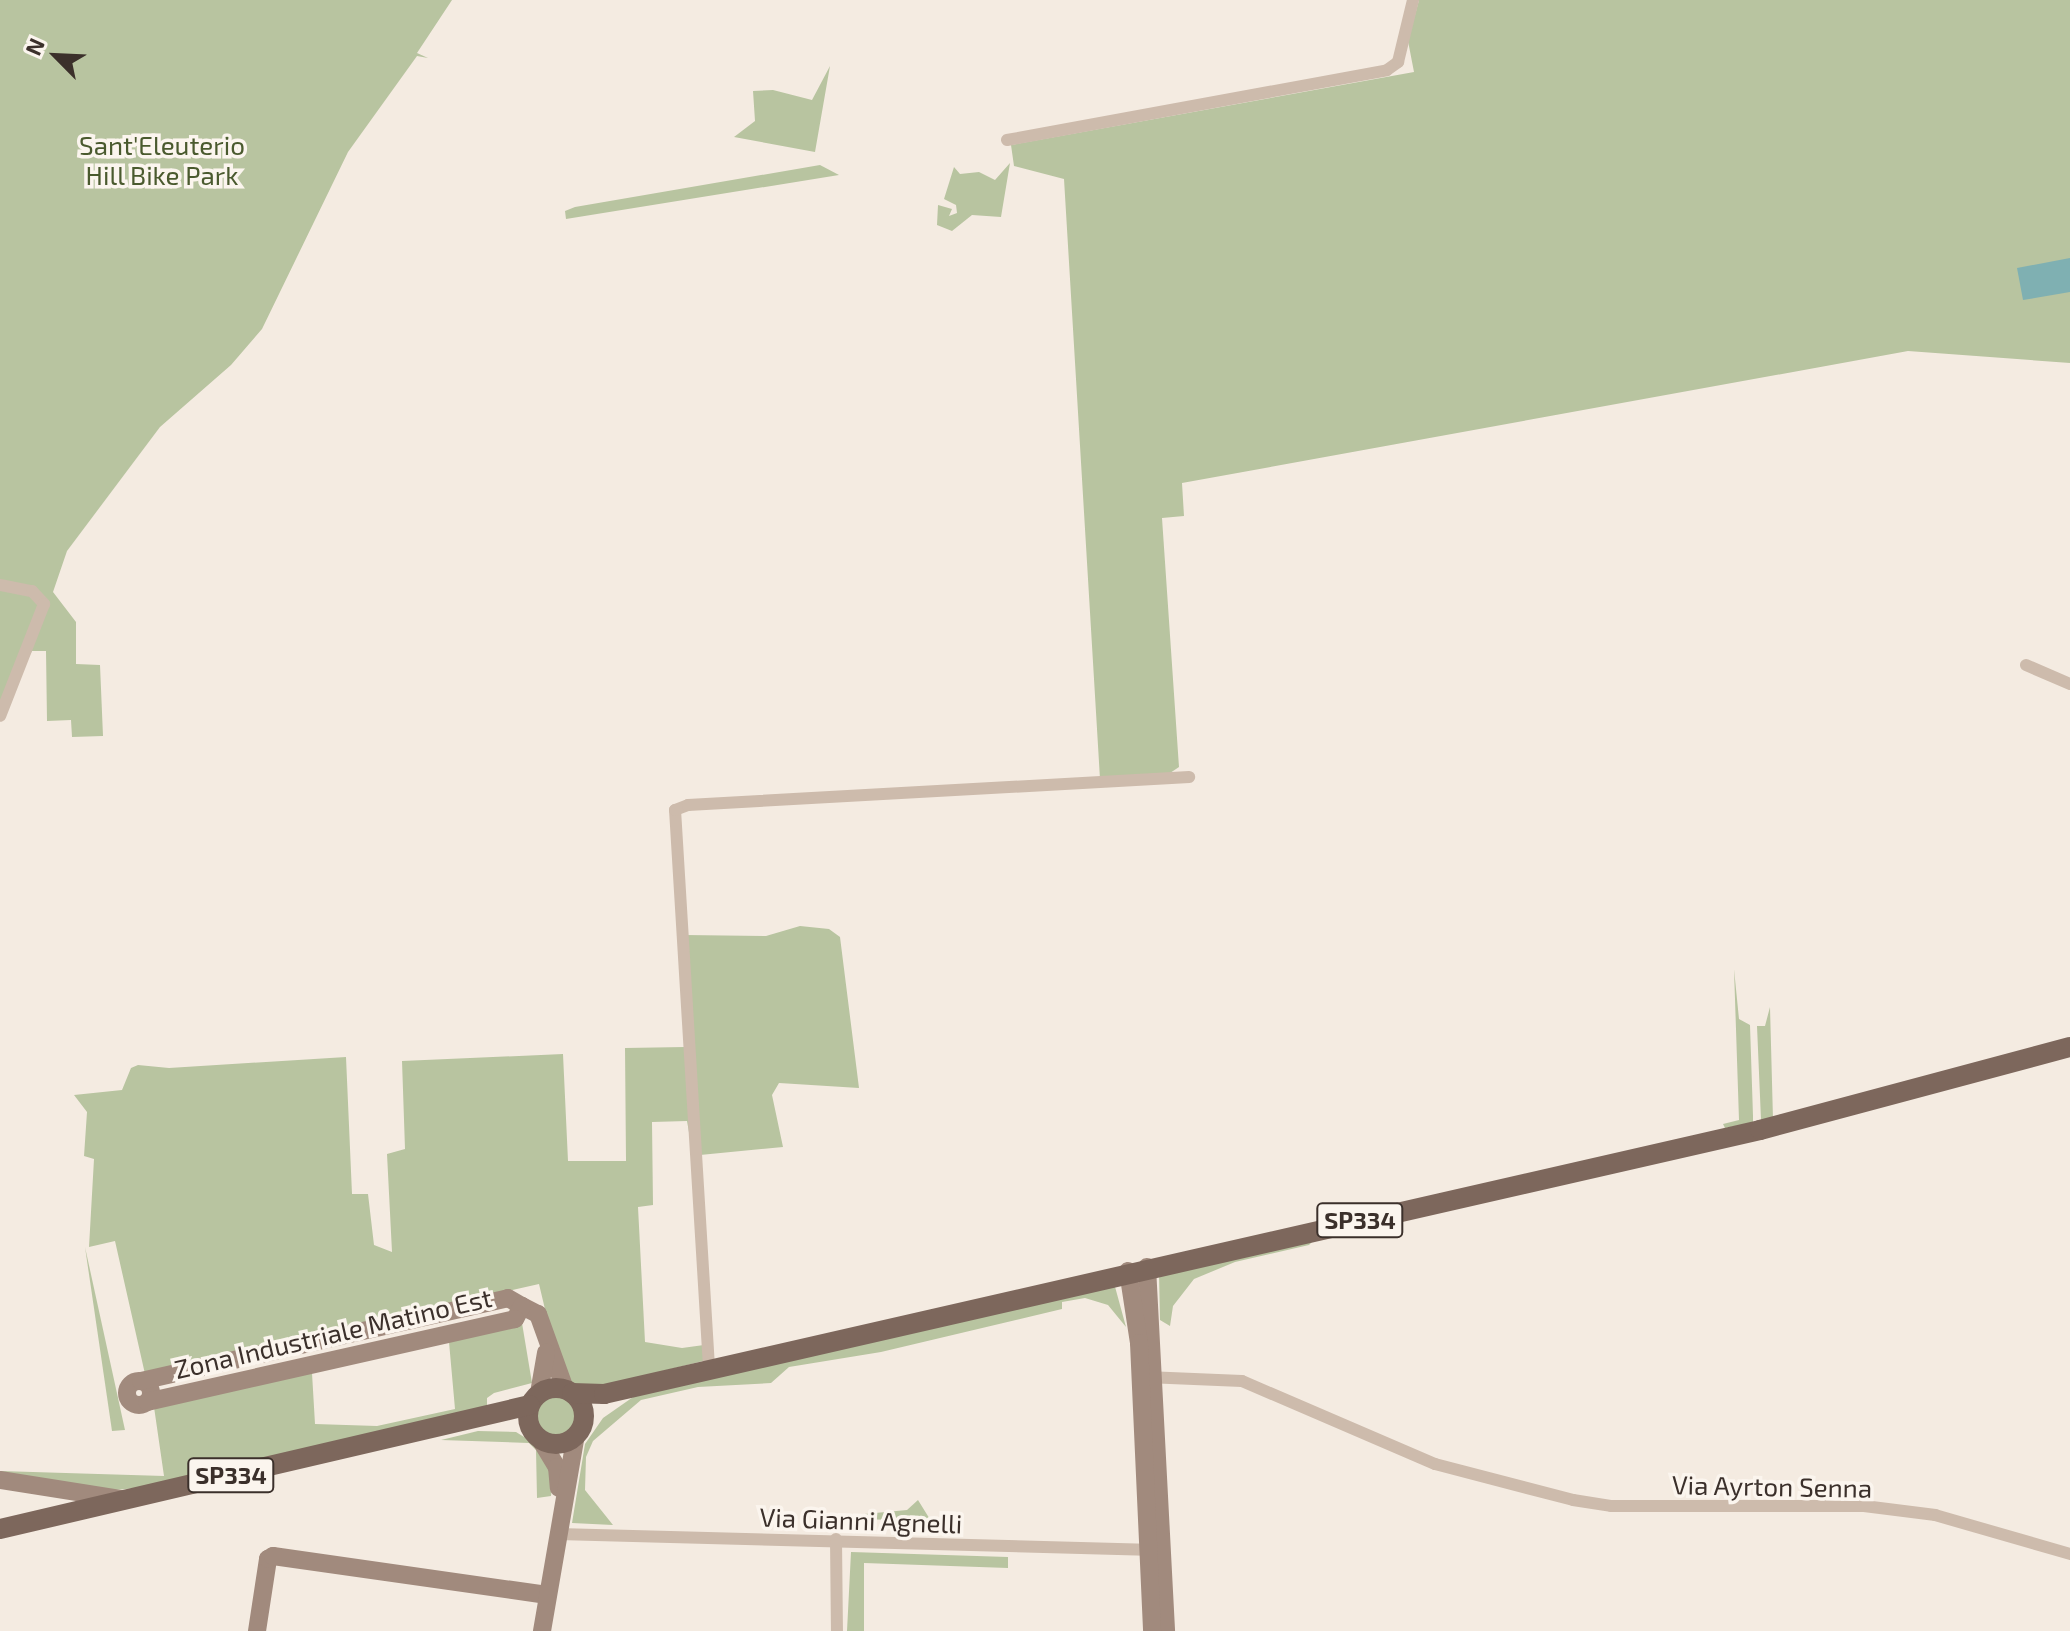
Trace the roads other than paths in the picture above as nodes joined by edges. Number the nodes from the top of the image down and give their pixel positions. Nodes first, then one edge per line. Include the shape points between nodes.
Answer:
1 (1413, 0) edge
2 (1007, 140) dead end
3 (0, 585) edge
4 (2026, 665) dead end
5 (2070, 684) edge
6 (0, 716) edge
7 (1189, 777) dead end
8 (2070, 1047) edge
9 (1138, 1269) junction
10 (522, 1306) junction
11 (410, 1320) junction
12 (415, 1342) junction
13 (546, 1346) junction
14 (251, 1357) junction
15 (709, 1367) junction
16 (255, 1377) junction
17 (1147, 1377) junction
18 (648, 1383) junction
19 (569, 1391) junction
20 (535, 1399) junction
21 (463, 1424) junction
22 (578, 1433) junction
23 (537, 1436) junction
24 (0, 1480) edge
25 (122, 1499) junction
26 (0, 1529) edge
27 (558, 1533) junction
28 (836, 1539) junction
29 (1155, 1550) junction
30 (2070, 1554) edge
31 (547, 1595) junction
32 (257, 1631) edge
33 (542, 1631) edge
34 (837, 1631) edge
35 (1152, 1631) edge
36 (1166, 1631) edge

1 - 2 street via 1398,62 1387,70
3 - 6 street via 32,591 42,600
4 - 5 street
7 - 15 street via 675,810
8 - 9 main road, SP334 via 1760,1130
9 - 15 main road, SP334
9 - 17 street
10 - 11 street, Zona Industriale Matino Est via 512,1298
10 - 12 street, Zona Industriale Matino Est via 515,1319
10 - 13 street, Zona Industriale Matino Est via 538,1314
11 - 12 street
11 - 14 street, Zona Industriale Matino Est
12 - 16 street, Zona Industriale Matino Est
13 - 19 street, Zona Industriale Matino Est
13 - 20 street
14 - 16 street
14 - 16 street, Zona Industriale Matino Est via 141,1381 130,1385 127,1396 135,1404
15 - 18 main road, SP334
17 - 29 street
17 - 30 street, Via Ayrton Senna via 1242,1381 1435,1464 1611,1506 1849,1505 1935,1515
18 - 19 main road, SP334 via 589,1396
18 - 22 main road, SP334 via 601,1408
19 - 20 main road, SP334
19 - 22 main road via 584,1412
20 - 21 main road, SP334
20 - 23 main road
21 - 23 main road, SP334
21 - 25 main road, SP334
22 - 23 main road, SP334 via 560,1444
22 - 27 street
23 - 27 street via 558,1472
24 - 25 street
25 - 26 main road, SP334
27 - 28 street, Via Gianni Agnelli
27 - 31 street
28 - 29 street, Via Gianni Agnelli
28 - 34 street
29 - 35 street
29 - 36 street
31 - 32 street via 273,1556 268,1559
31 - 33 street

